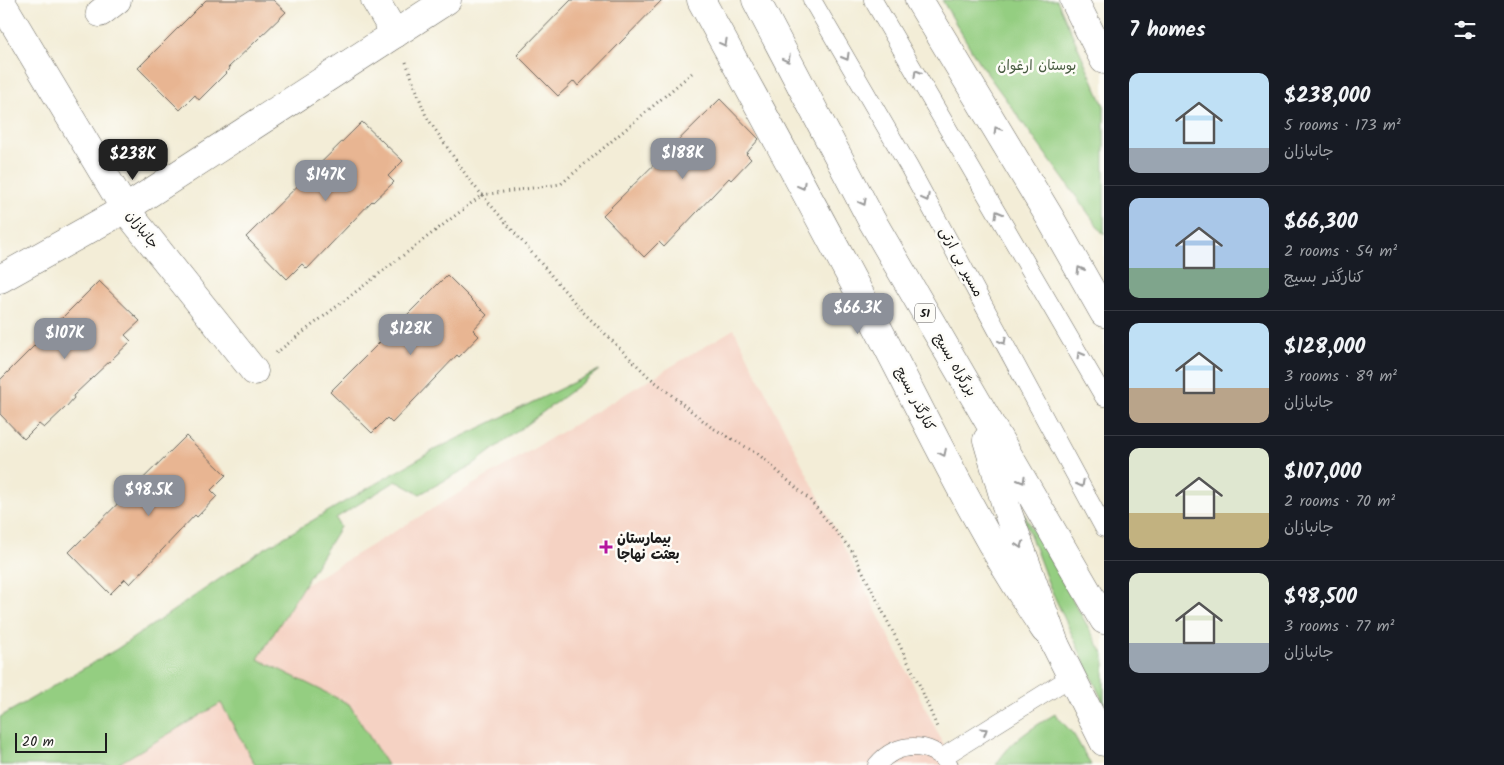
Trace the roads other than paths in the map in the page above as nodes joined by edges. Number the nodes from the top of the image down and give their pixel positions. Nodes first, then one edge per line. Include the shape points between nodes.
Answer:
1 (0, 0) edge
2 (375, 0) edge
3 (447, 0) edge
4 (701, 0) edge
5 (756, 0) edge
6 (812, 0) edge
7 (873, 0) edge
8 (919, 0) edge
9 (1074, 0) edge
10 (395, 34) junction
11 (1104, 60) edge
12 (125, 209) junction
13 (0, 279) edge
14 (1104, 313) edge
15 (254, 371) road end
16 (1104, 397) edge
17 (974, 398) junction
18 (1104, 528) edge
19 (1104, 620) edge
20 (1055, 644) junction
21 (1071, 677) junction
22 (1104, 742) edge
23 (946, 761) edge
24 (877, 765) edge

1 - 12 main road, جانبازان
2 - 10 main road
3 - 10 main road
4 -> 20 main road, کنارگذر بسیج via 855,283 960,489 1011,580
5 -> 17 main road, بزرگراه بسیج / 51 via 871,219
6 -> 18 lane, مسیر بی ارتی via 910,167
16 -> 7 lane
14 -> 8 main road
9 - 11 main road
10 - 12 main road
12 - 13 main road
12 - 15 main road, جانبازان
17 -> 19 main road, بزرگراه بسیج / 51
17 -> 20 main road via 1008,513
20 - 21 main road, کنارگذر بسیج
21 - 22 main road, کنارگذر بسیج
23 -> 21 lane
23 - 24 lane via 930,749 917,746 889,754

